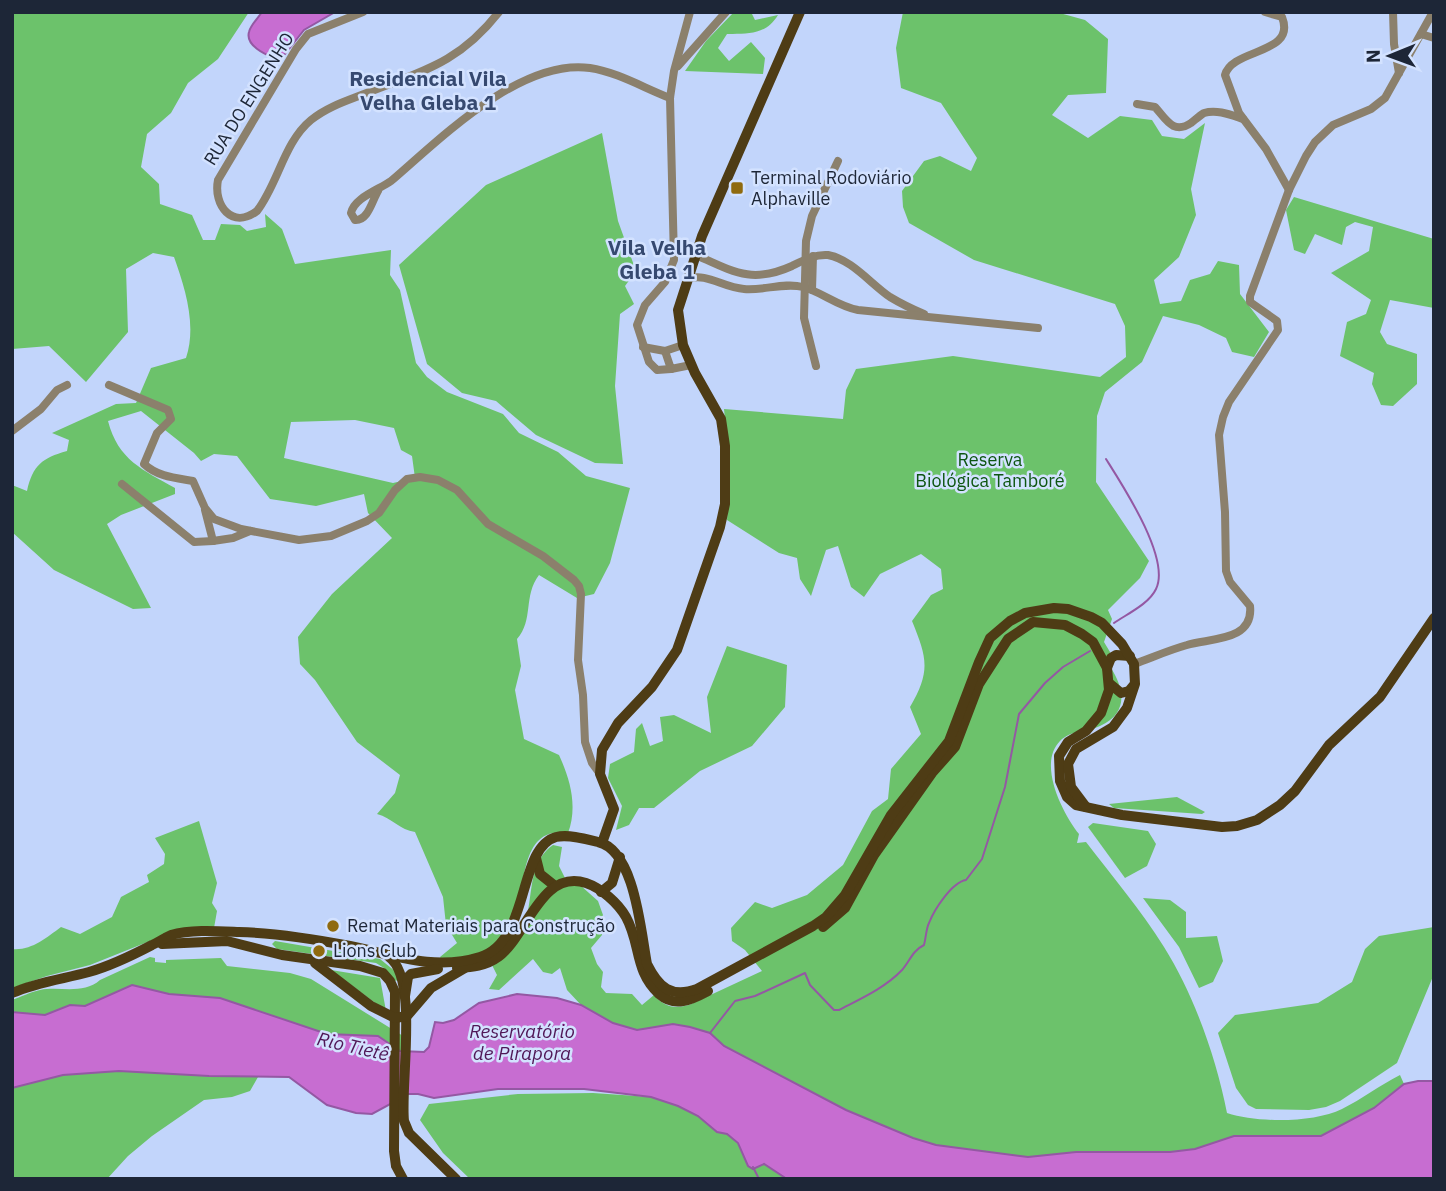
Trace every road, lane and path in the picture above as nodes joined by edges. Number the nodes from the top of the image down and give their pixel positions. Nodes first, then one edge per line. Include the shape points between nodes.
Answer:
1 (363, 12) edge
2 (499, 12) edge
3 (690, 12) edge
4 (726, 12) edge
5 (800, 12) edge
6 (1265, 12) edge
7 (1393, 12) edge
8 (1433, 12) edge
9 (1421, 34) junction
10 (1434, 38) edge
11 (674, 71) junction
12 (1399, 73) junction
13 (670, 98) junction
14 (1137, 104) dead end
15 (1243, 119) junction
16 (838, 161) dead end
17 (1289, 190) junction
18 (378, 191) dead end
19 (696, 256) junction
20 (809, 258) junction
21 (687, 279) junction
22 (808, 289) junction
23 (891, 297) junction
24 (883, 312) junction
25 (930, 316) junction
26 (1038, 328) dead end
27 (683, 345) junction
28 (643, 347) junction
29 (665, 351) junction
30 (691, 365) junction
31 (816, 366) dead end
32 (671, 369) junction
33 (67, 385) dead end
34 (109, 385) dead end
35 (12, 431) edge
36 (122, 484) dead end
37 (203, 504) junction
38 (250, 531) junction
39 (213, 541) junction
40 (1434, 618) edge
41 (1132, 660) junction
42 (1107, 668) junction
43 (1109, 683) junction
44 (1135, 684) junction
45 (600, 775) junction
46 (1086, 807) junction
47 (602, 843) junction
48 (536, 858) junction
49 (622, 862) junction
50 (555, 886) junction
51 (601, 892) junction
52 (309, 939) junction
53 (152, 945) junction
54 (272, 953) junction
55 (380, 953) junction
56 (310, 960) junction
57 (465, 968) junction
58 (12, 993) edge
59 (405, 996) junction
60 (401, 1009) junction
61 (399, 1109) junction
62 (403, 1179) edge
63 (456, 1179) edge

1 - 2 street, RUA DO ENGENHO via 309,34 296,49 218,180 219,204 229,215 245,217 257,211 298,134 314,117 441,64 461,51
3 - 11 street
4 - 11 street
5 - 19 main road
6 - 15 street via 1282,17 1282,36 1225,71
7 - 12 street
8 - 9 street
9 - 10 street
9 - 12 street
11 - 13 street
12 - 17 street via 1382,102 1333,125 1315,142
13 - 18 street via 593,68 554,70 467,115
13 - 28 street via 674,260 665,282 638,318
14 - 15 street via 1155,107 1167,123 1177,127 1207,112
15 - 17 street
16 - 20 street via 812,216 806,241
17 - 41 street via 1249,299 1277,321 1278,330 1229,402 1219,436 1226,571 1250,606 1248,622 1235,634
19 - 20 street via 756,277
19 - 21 main road
20 - 22 street
20 - 23 street via 826,255 842,261
21 - 22 street via 703,276 748,290
21 - 27 main road via 678,310
22 - 24 street via 849,309
22 - 31 street via 804,318
23 - 24 street
23 - 25 street
24 - 25 street
25 - 26 street
27 - 29 street
27 - 30 main road
28 - 29 street
28 - 32 street via 653,366
29 - 32 street
30 - 32 street
30 - 45 main road via 721,419 723,515 677,650 607,739
33 - 35 street
34 - 37 street via 168,410 171,419 157,433 144,464 168,477 193,481
36 - 39 street via 194,542
37 - 38 street via 214,519
37 - 39 street
38 - 39 street
38 - 45 street via 299,540 331,536 379,513 407,478 438,480 457,490 488,524 543,556 579,586 578,652 585,742
40 - 46 main road via 1374,703 1329,745 1295,791 1257,820 1222,827
41 - 42 main road via 1115,654
41 - 44 main road
41 - 49 main road via 1102,623 1079,612 1039,609 1010,621 985,647 949,741 891,815 845,895 813,926 698,989 673,992 651,971
42 - 43 main road
42 - 51 main road via 1093,642 1073,629 1033,622 1018,630 979,684 955,747 874,855 845,908 818,930 696,998 669,1001 647,982 626,918
43 - 44 main road via 1121,693
43 - 46 main road via 1101,713 1059,756 1058,773 1067,797
44 - 46 main road via 1127,708 1113,727 1071,756 1068,780
45 - 47 main road via 614,809
47 - 48 main road via 555,838
47 - 49 main road
48 - 50 main road via 540,874
48 - 55 main road via 513,924 491,952 442,963
49 - 51 main road via 612,883
50 - 51 main road via 584,882
50 - 57 main road via 503,954
52 - 53 main road via 194,932 174,934
52 - 54 main road via 272,937 268,942
52 - 55 main road
53 - 54 main road via 227,941
53 - 58 main road via 90,972
54 - 56 main road
55 - 59 main road via 399,966
56 - 57 main road via 371,1006 395,1018 407,1016 431,988
56 - 60 main road via 383,972
57 - 59 main road via 411,974
59 - 60 main road
60 - 61 main road
61 - 62 main road via 396,1166
61 - 63 main road via 409,1133

